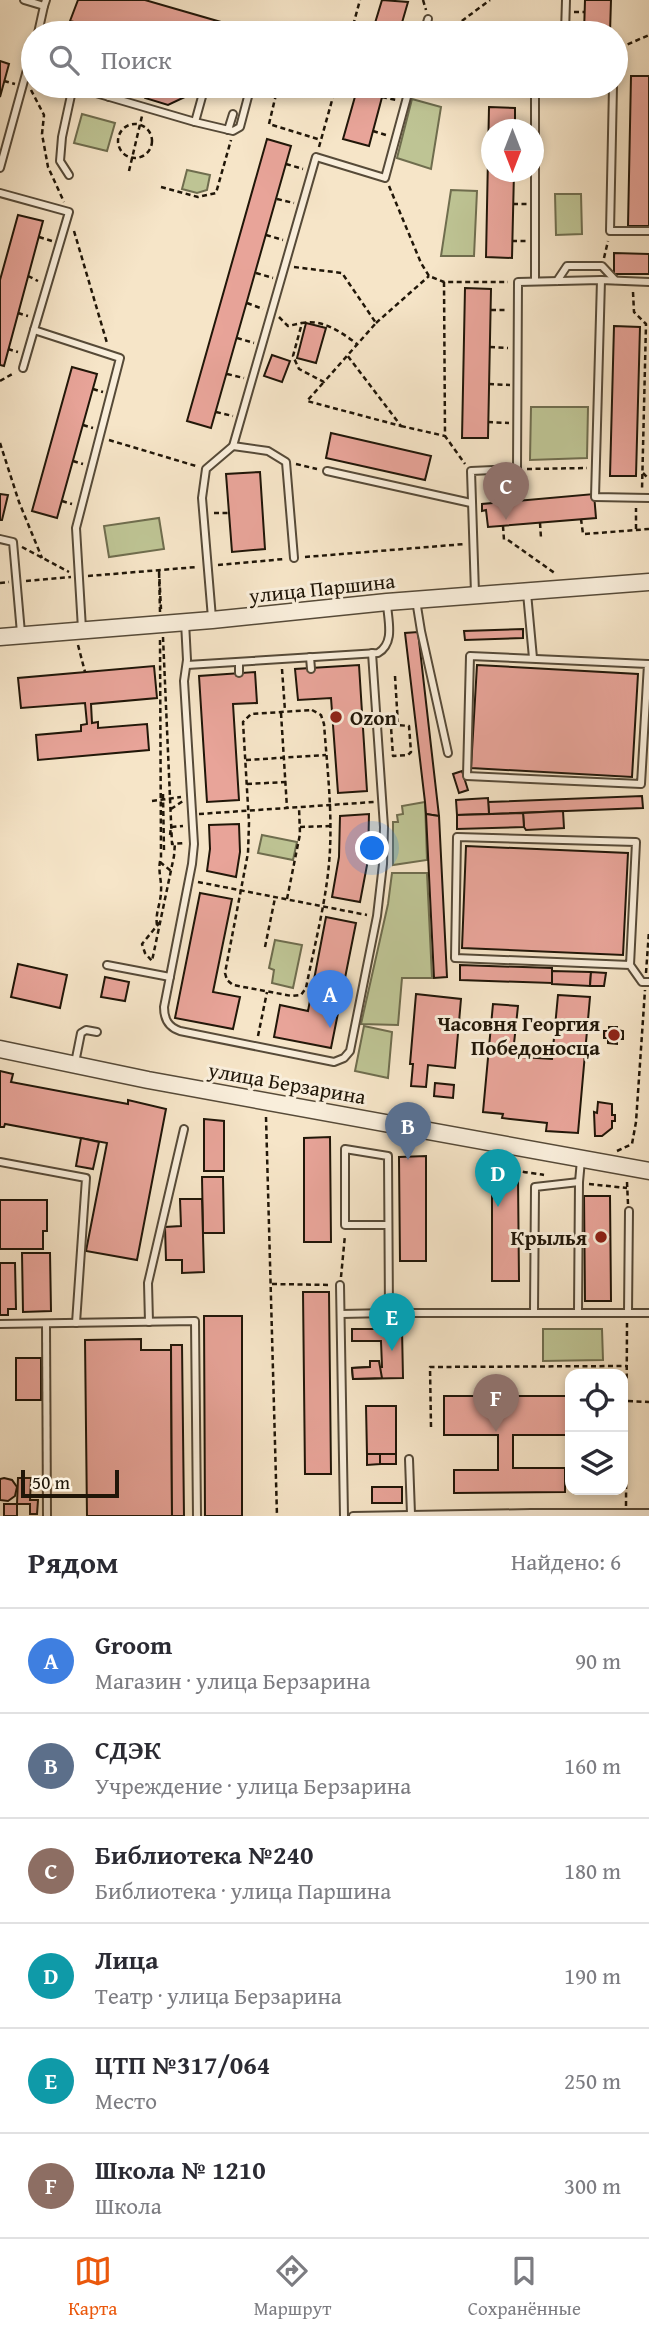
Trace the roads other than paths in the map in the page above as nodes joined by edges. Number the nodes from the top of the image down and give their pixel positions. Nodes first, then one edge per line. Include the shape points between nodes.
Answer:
1 (24, 0) edge
2 (566, 0) edge
3 (45, 3) edge
4 (41, 21) edge
5 (565, 21) edge
6 (21, 88) edge
7 (73, 98) edge
8 (113, 98) edge
9 (202, 98) edge
10 (248, 98) edge
11 (406, 98) edge
12 (536, 98) edge
13 (613, 98) edge
14 (233, 114) dead end
15 (195, 122) junction
16 (231, 131) junction
17 (0, 168) edge
18 (69, 175) dead end
19 (0, 193) edge
20 (649, 231) edge
21 (536, 281) junction
22 (556, 281) junction
23 (601, 281) junction
24 (615, 281) junction
25 (649, 282) edge
26 (34, 330) junction
27 (23, 368) road end
28 (233, 446) junction
29 (327, 471) road end
30 (643, 498) edge
31 (471, 503) junction
32 (0, 539) edge
33 (294, 558) road end
34 (649, 582) edge
35 (526, 591) junction
36 (475, 595) junction
37 (416, 600) junction
38 (387, 602) junction
39 (212, 620) junction
40 (185, 622) junction
41 (21, 635) junction
42 (0, 637) edge
43 (80, 637) junction
44 (372, 653) junction
45 (310, 657) junction
46 (533, 658) junction
47 (239, 662) junction
48 (187, 665) junction
49 (311, 668) dead end
50 (239, 673) dead end
51 (448, 753) dead end
52 (107, 965) dead end
53 (630, 965) junction
54 (170, 977) junction
55 (647, 982) edge
56 (97, 1032) dead end
57 (0, 1049) edge
58 (74, 1064) junction
59 (184, 1129) dead end
60 (582, 1159) junction
61 (0, 1162) edge
62 (649, 1171) edge
63 (579, 1182) junction
64 (629, 1211) road end
65 (387, 1225) junction
66 (340, 1285) road end
67 (534, 1312) junction
68 (578, 1312) junction
69 (628, 1312) junction
70 (649, 1312) edge
71 (389, 1313) junction
72 (341, 1314) junction
73 (149, 1322) junction
74 (76, 1323) junction
75 (0, 1324) edge
76 (46, 1324) junction
77 (409, 1459) dead end
78 (649, 1513) edge
79 (411, 1514) junction
80 (531, 1514) edge
81 (570, 1514) edge
82 (396, 1515) edge
83 (47, 1516) edge
84 (197, 1516) edge
85 (344, 1516) edge
86 (353, 1516) edge

1 - 3 lane
2 - 5 lane
3 - 4 lane
6 - 17 lane
7 - 18 lane via 60,161
8 - 15 lane
9 - 15 lane
10 - 16 lane via 240,128
11 - 28 lane via 385,178 316,157
12 - 21 lane
13 - 20 lane via 610,231
14 - 16 lane
15 - 16 lane
19 - 26 lane via 69,212
21 - 22 lane
21 - 31 lane via 518,282 517,469 471,471
22 - 23 lane
22 - 24 lane via 567,266 602,266
23 - 24 lane
23 - 30 lane via 595,497
24 - 25 lane
26 - 27 lane
26 - 43 lane via 120,358 76,528
28 - 33 lane via 268,451 286,462
28 - 39 lane via 206,470 202,498
29 - 31 lane
31 - 36 lane
32 - 41 lane via 13,542
34 - 35 street, улица Паршина
35 - 36 street, улица Паршина
35 - 46 lane
36 - 37 street, улица Паршина
37 - 38 street, улица Паршина
37 - 51 lane
38 - 39 street, улица Паршина
38 - 44 lane via 388,641
39 - 40 street, улица Паршина
40 - 43 street, улица Паршина
40 - 48 lane
41 - 42 street, улица Паршина
41 - 43 street, улица Паршина
44 - 45 lane
44 - 54 lane via 383,864 350,1051 334,1062 180,1031 168,1024 164,1013
45 - 47 lane
45 - 49 lane
46 - 46 lane via 648,664 641,784 467,776 470,656
47 - 48 lane
47 - 50 lane
48 - 54 lane via 192,863
52 - 54 lane
53 - 53 lane via 455,958 457,837 636,842
53 - 55 lane via 642,982
56 - 58 lane via 81,1033
57 - 58 street, улица Берзарина
58 - 60 street, улица Берзарина
59 - 73 lane via 148,1283
60 - 62 street, улица Берзарина
60 - 63 lane
61 - 74 lane via 86,1178
63 - 67 lane via 535,1187
63 - 68 lane
64 - 69 lane
65 - 65 lane via 388,1156 345,1149 345,1225
65 - 71 lane
66 - 72 lane
67 - 68 lane
67 - 71 lane
68 - 69 lane
69 - 70 lane
71 - 72 lane
72 - 85 lane
73 - 74 lane
73 - 84 lane via 195,1321
74 - 76 lane
75 - 76 lane
76 - 83 lane
77 - 79 lane
78 - 81 lane
79 - 80 lane
79 - 82 lane
80 - 81 lane
82 - 86 lane

